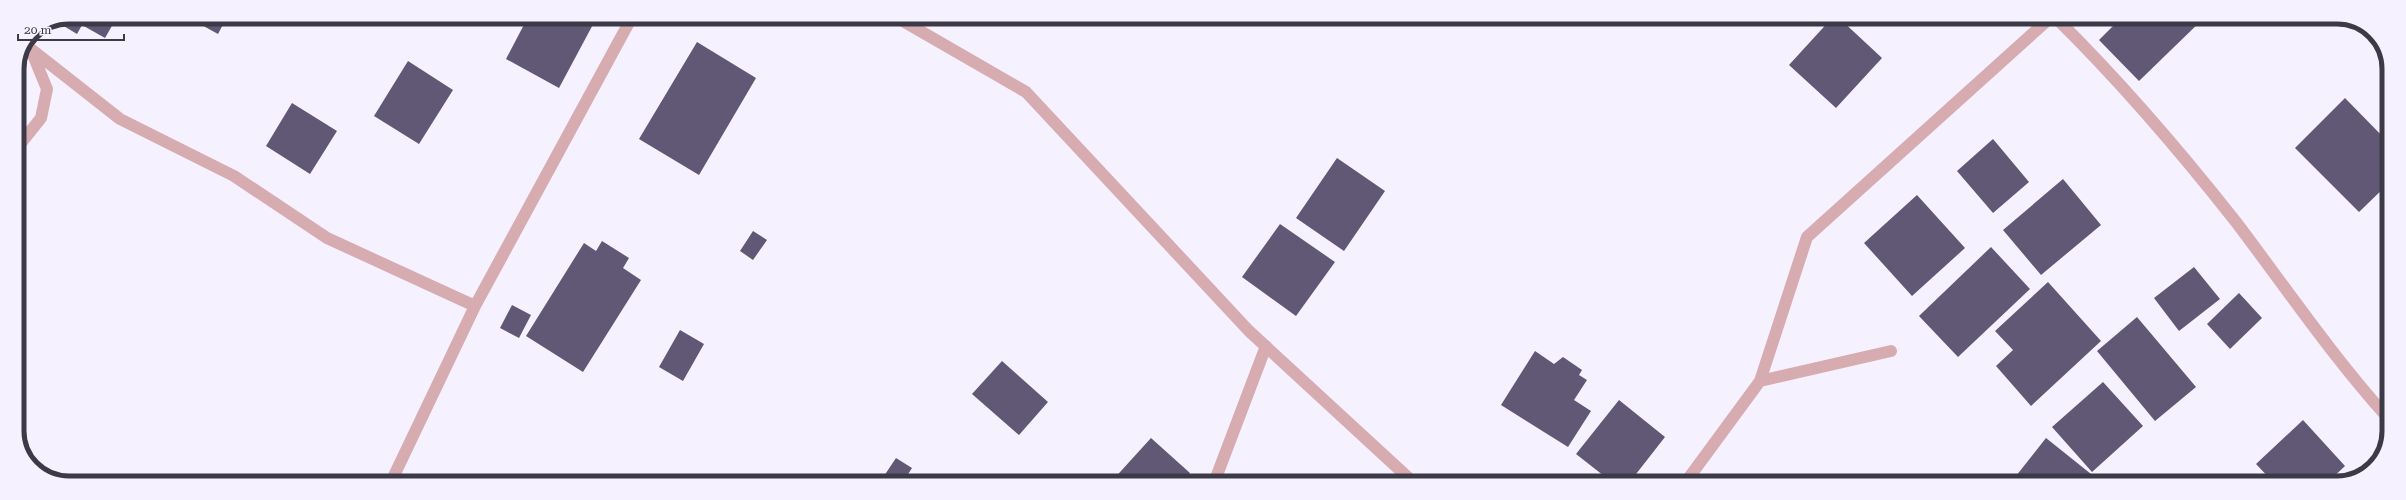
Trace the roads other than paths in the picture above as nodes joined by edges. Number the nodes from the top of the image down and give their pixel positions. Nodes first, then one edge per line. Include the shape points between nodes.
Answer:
1 (628, 24) edge
2 (908, 24) edge
3 (2043, 24) edge
4 (2062, 24) edge
5 (29, 47) edge
6 (29, 48) edge
7 (24, 139) edge
8 (475, 306) junction
9 (1266, 346) junction
10 (1890, 351) dead end
11 (1760, 381) junction
12 (2382, 411) edge
13 (394, 476) edge
14 (1216, 476) edge
15 (1406, 476) edge
16 (1690, 476) edge

1 - 8 street
2 - 9 street via 1026,92 1249,331
3 - 11 street via 1807,237
4 - 12 street via 2173,145 2236,222 2350,376
5 - 8 street via 120,119 234,176 327,238
6 - 7 street via 47,89 41,118
8 - 13 street
9 - 14 street
9 - 15 street
10 - 11 street
11 - 16 street

